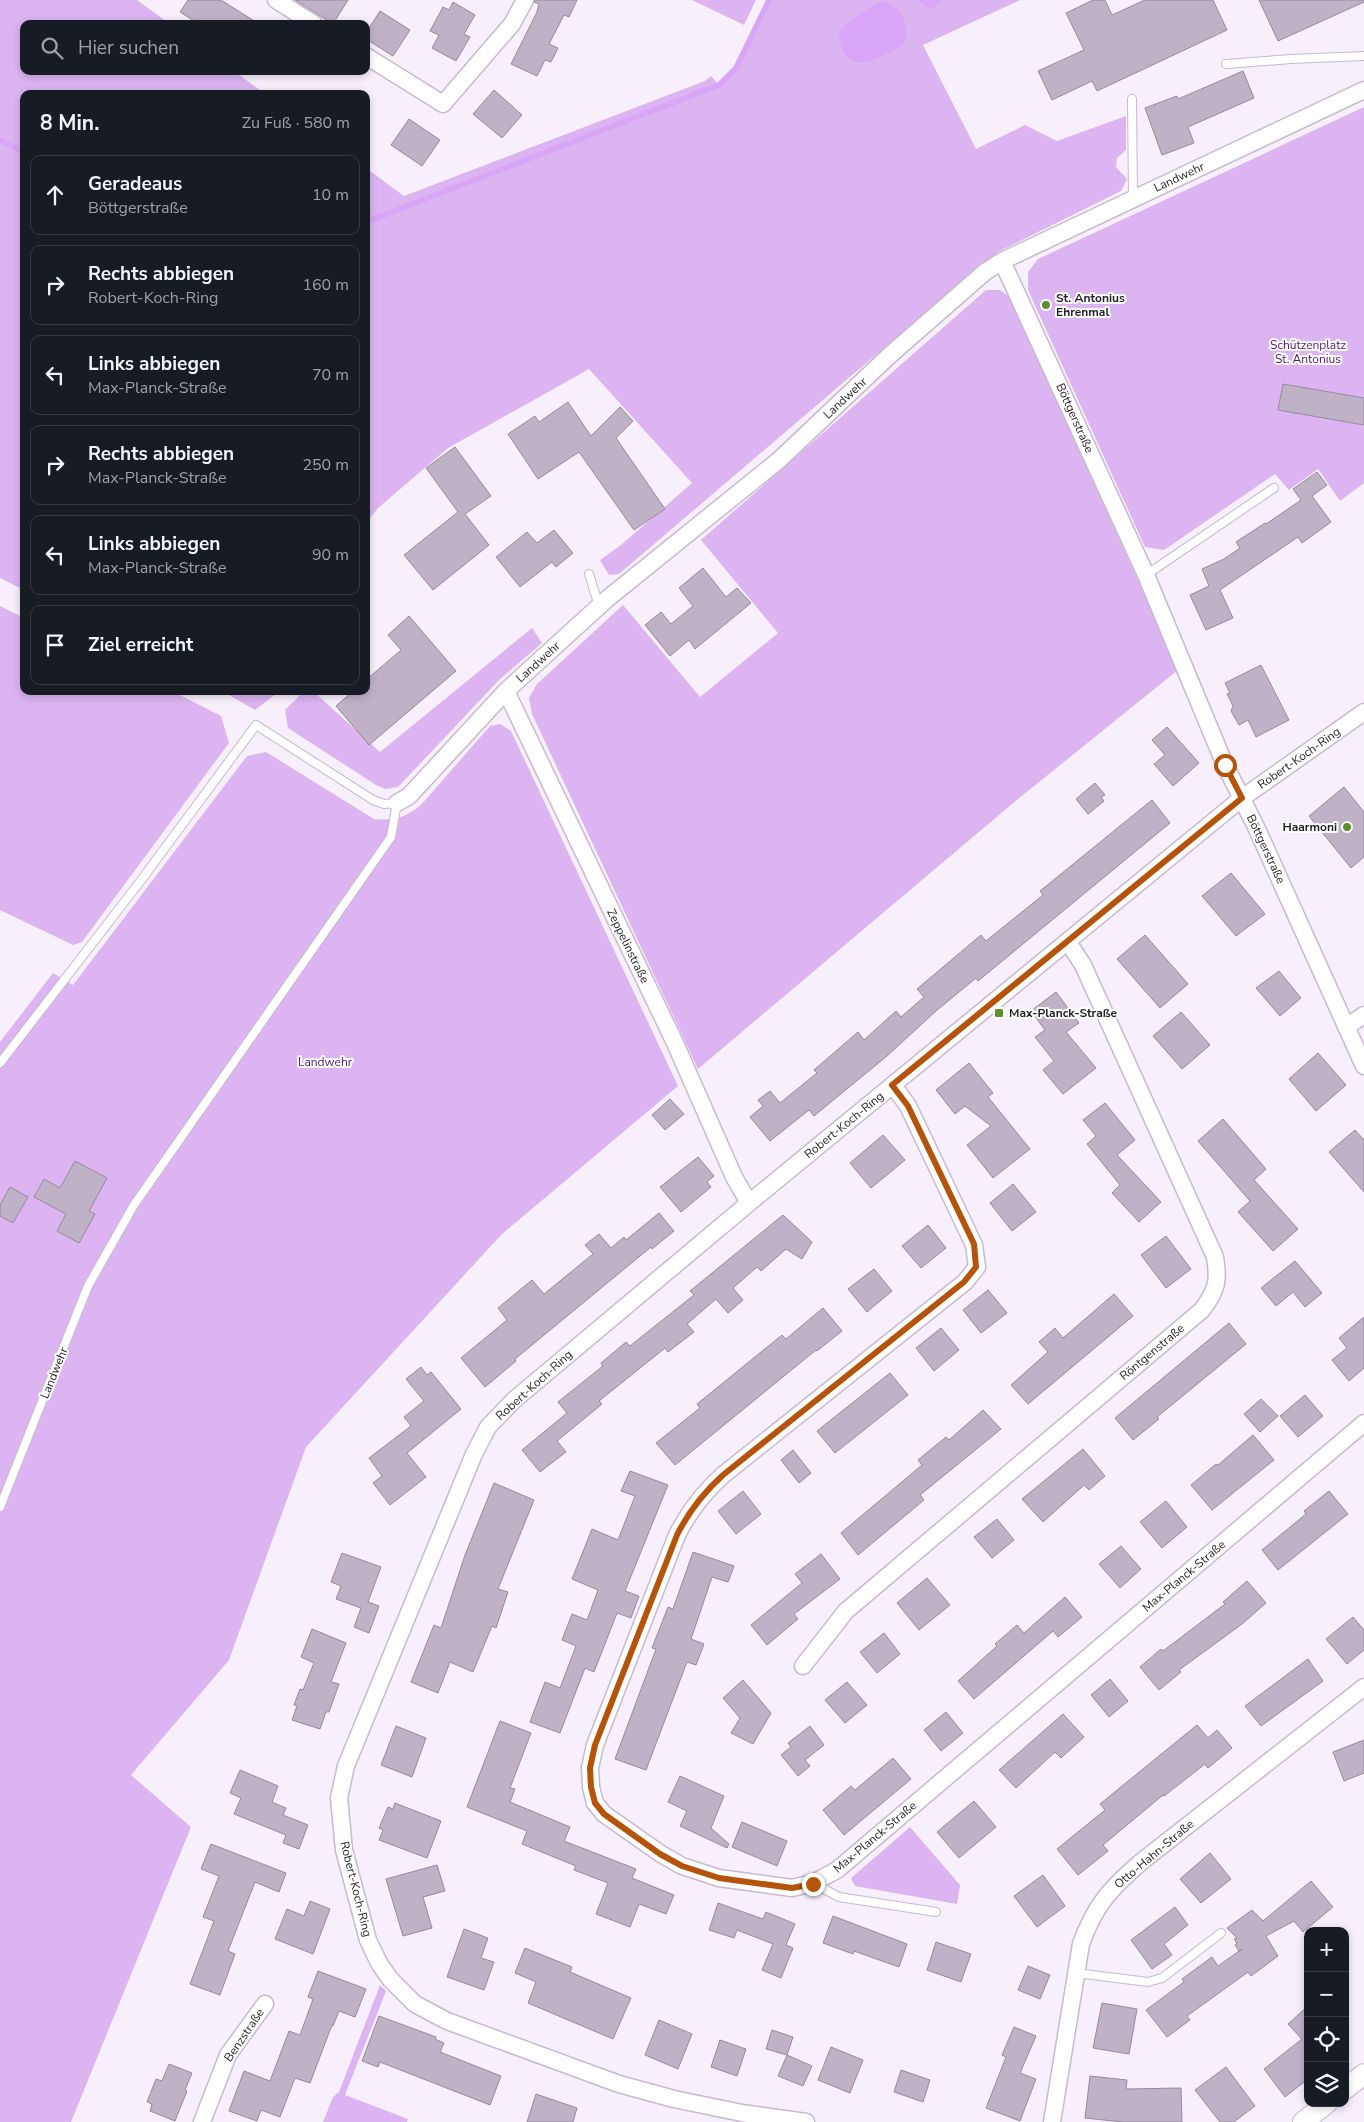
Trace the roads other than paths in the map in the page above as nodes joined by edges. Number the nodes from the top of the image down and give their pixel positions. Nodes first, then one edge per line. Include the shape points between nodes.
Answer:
1 (276, 0) edge
2 (525, 0) edge
3 (308, 20) edge
4 (1364, 56) edge
5 (370, 58) edge
6 (1226, 64) dead end
7 (1364, 90) edge
8 (1132, 99) dead end
9 (1133, 198) junction
10 (1002, 260) junction
11 (1274, 488) dead end
12 (588, 574) dead end
13 (1146, 575) junction
14 (599, 606) junction
15 (506, 691) junction
16 (1364, 712) edge
17 (1242, 798) junction
18 (397, 803) junction
19 (1068, 942) junction
20 (1364, 1015) edge
21 (1346, 1027) junction
22 (0, 1063) edge
23 (1364, 1066) edge
24 (892, 1085) junction
25 (749, 1203) junction
26 (1364, 1423) edge
27 (0, 1507) edge
28 (803, 1666) dead end
29 (1364, 1687) edge
30 (813, 1884) junction
31 (936, 1912) dead end
32 (1220, 1933) dead end
33 (1076, 1973) junction
34 (265, 2004) dead end
35 (1364, 2074) edge
36 (1349, 2086) edge
37 (1322, 2107) edge
38 (202, 2122) edge
39 (806, 2122) edge
40 (1052, 2122) edge
41 (1303, 2122) edge

1 - 3 street
2 - 5 street via 512,24 443,104
4 - 6 lane
7 - 9 street, Landwehr
8 - 9 lane
9 - 10 street, Landwehr
10 - 13 street, Böttgerstraße
10 - 14 street, Landwehr via 890,355 779,460
11 - 13 lane
12 - 14 lane
13 - 17 street, Böttgerstraße via 1225,765
14 - 15 street, Landwehr
15 - 18 street, Landwehr via 409,796
15 - 25 street, Zeppelinstraße via 675,1043 734,1178
16 - 17 street, Robert-Koch-Ring
17 - 19 street, Robert-Koch-Ring
17 - 21 street, Böttgerstraße
18 - 22 lane via 384,804 374,800 256,725
18 - 27 lane, Landwehr via 391,837 134,1205 88,1286
19 - 24 street, Robert-Koch-Ring
19 - 28 street, Röntgenstraße via 1082,965 1215,1257 1218,1274 1214,1294 1202,1310 846,1611
20 - 21 street
21 - 23 street, Böttgerstraße
24 - 25 street, Robert-Koch-Ring
24 - 30 street, Max-Planck-Straße via 908,1106 974,1244 976,1267 964,1282 704,1492 677,1535 598,1736 590,1768 595,1803 604,1814 682,1866 719,1878 774,1886 792,1888
25 - 39 street, Robert-Koch-Ring via 514,1400 488,1427 346,1766 339,1798 344,1850 368,1940 390,1979 415,2004 447,2021 619,2084 742,2113
26 - 30 street, Max-Planck-Straße via 837,1870
29 - 33 street, Otto-Hahn-Straße via 1116,1884 1098,1905 1088,1926
30 - 31 lane via 839,1897
32 - 33 lane via 1162,1978 1148,1982
33 - 40 street, Otto-Hahn-Straße
34 - 38 street, Benzstraße via 228,2055
35 - 36 street
37 - 41 street

